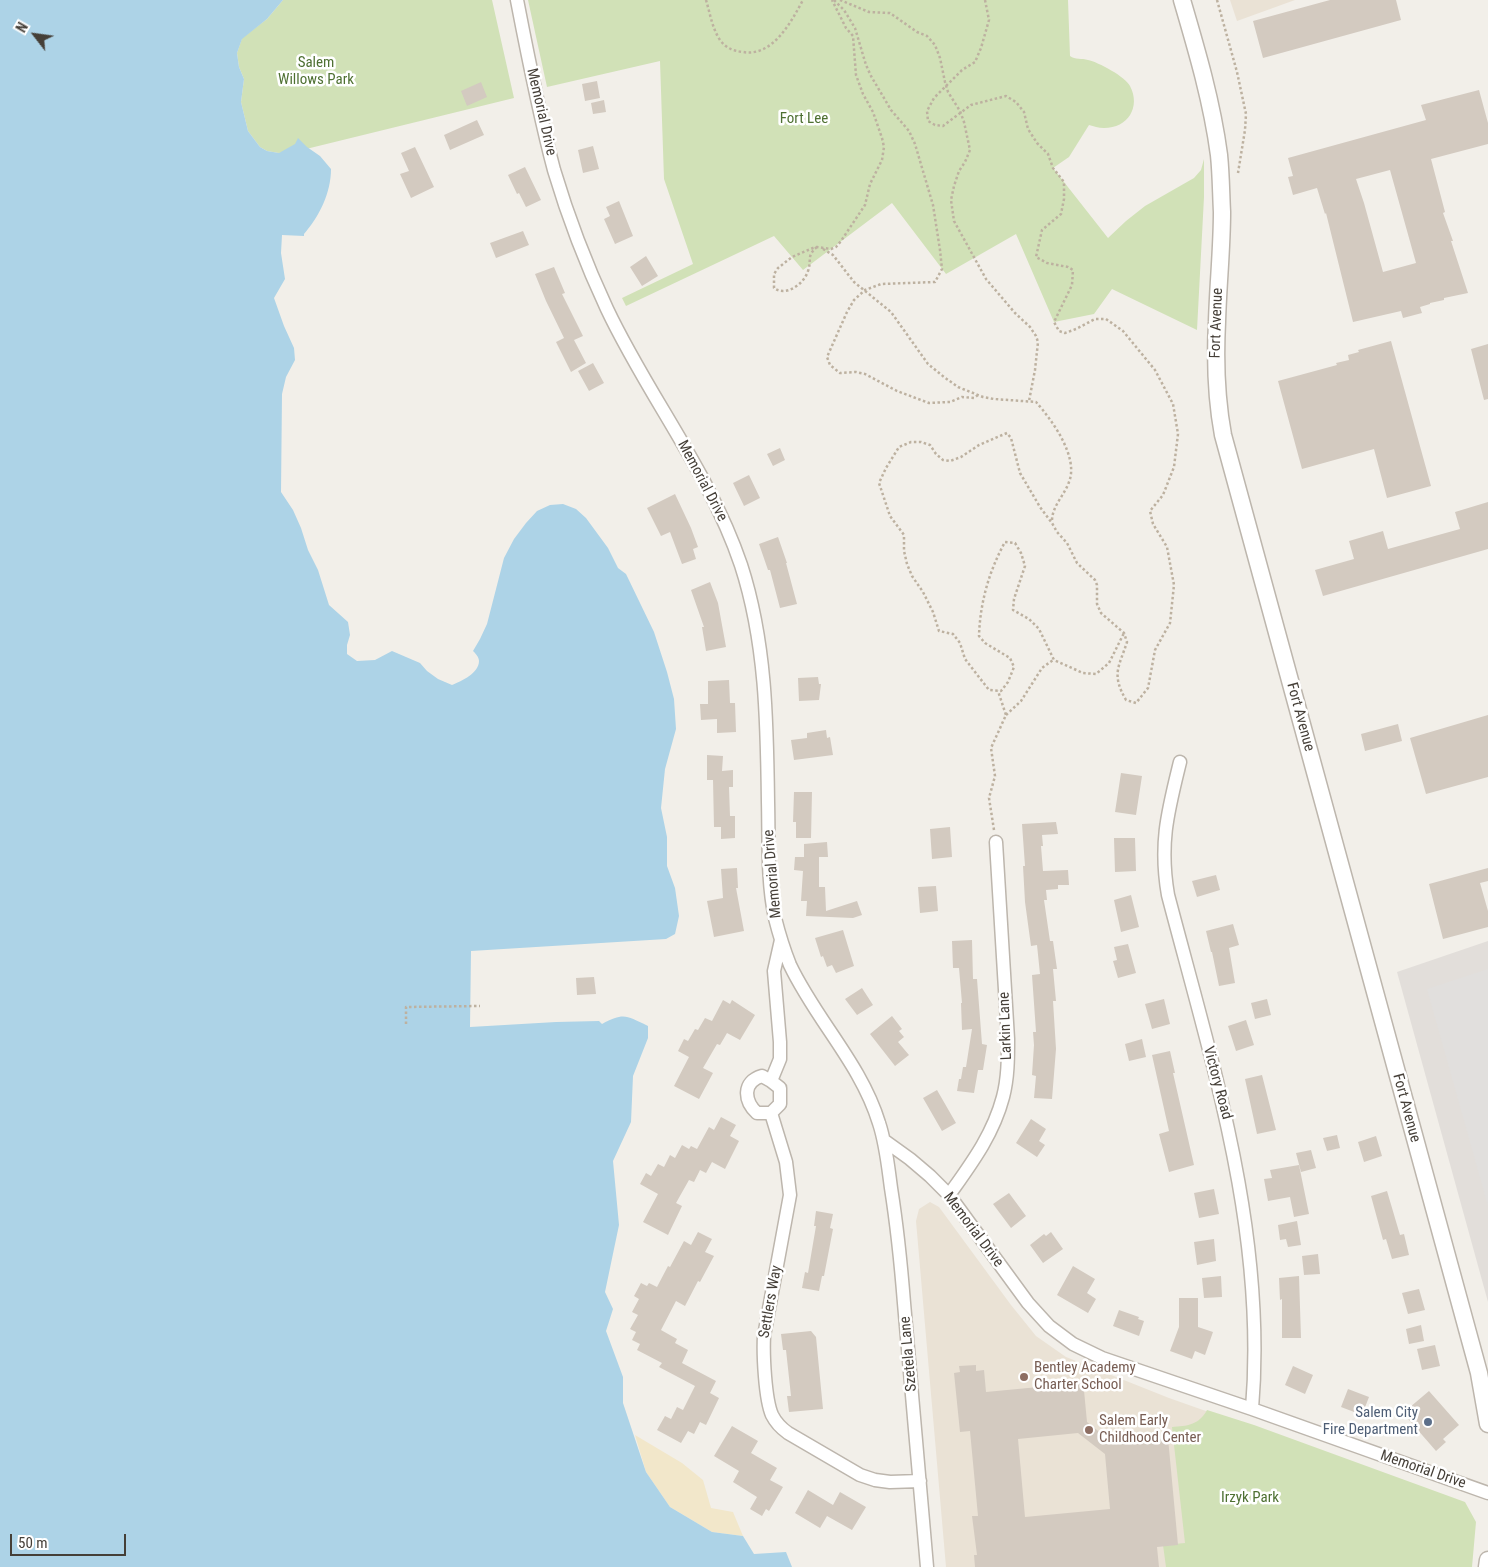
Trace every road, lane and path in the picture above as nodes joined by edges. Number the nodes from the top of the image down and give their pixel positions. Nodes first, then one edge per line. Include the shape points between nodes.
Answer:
1 (517, 0) edge
2 (706, 0) edge
3 (803, 0) edge
4 (833, 0) edge
5 (840, 0) edge
6 (985, 0) edge
7 (1182, 0) edge
8 (1217, 0) edge
9 (946, 86) junction
10 (961, 113) junction
11 (1237, 181) dead end
12 (818, 247) junction
13 (865, 290) junction
14 (978, 395) junction
15 (1029, 401) junction
16 (1052, 523) junction
17 (1124, 634) junction
18 (1054, 660) junction
19 (998, 691) junction
20 (1006, 715) junction
21 (1180, 762) dead end
22 (996, 842) joint
23 (781, 940) junction
24 (480, 1006) dead end
25 (406, 1024) dead end
26 (771, 1081) junction
27 (771, 1113) junction
28 (885, 1141) junction
29 (949, 1195) junction
30 (1252, 1409) junction
31 (1488, 1424) edge
32 (920, 1481) junction
33 (1488, 1493) edge
34 (1488, 1560) edge
35 (927, 1567) edge
36 (1487, 1567) edge

1 - 23 street, Memorial Drive via 546,139 581,248 623,340 718,507 747,585 766,702 771,888
2 - 3 path via 721,41 732,51 749,53 763,50 772,43 785,30
4 - 12 path via 853,36 856,75 884,147 865,205 853,224 836,247
4 - 13 path via 855,28 871,76 891,110 910,131 933,205 940,250 942,269 935,282 881,284
5 - 9 path via 869,12 890,13 927,36 940,58
6 - 9 path via 989,20 975,62
7 - 31 street, Fort Avenue via 1207,92 1219,154 1222,231 1216,360 1223,435 1479,1373
8 - 11 path via 1246,114
9 - 10 path
9 - 10 path via 927,111 928,121 943,126
10 - 15 path via 970,150 954,186 951,200 954,221 986,279 1036,336 1035,370
10 - 17 path via 971,105 1006,96 1024,112 1028,129 1064,182 1061,214 1042,230 1036,257 1047,264 1073,270 1072,285 1054,322 1059,331 1065,333 1096,319 1106,319 1123,331 1156,370 1172,404 1178,434 1174,468 1163,495 1150,511 1153,524 1167,547 1174,585 1173,602 1170,623 1155,650 1148,688 1136,703 1126,700 1118,682 1117,668 1127,642
12 - 12 path via 792,257 778,268 774,274 774,288 787,292 801,282 808,272 810,255
12 - 13 path via 833,254 854,282
13 - 14 path via 891,312 928,364 958,387
13 - 14 path via 847,312 827,357 830,366 840,373 865,374 929,403
14 - 15 path
15 - 16 path via 1036,402 1048,415 1068,452 1072,473 1052,513
16 - 17 path via 1077,563 1095,580 1101,613
16 - 19 path via 1020,473 1007,433 950,461 943,460 930,446 920,442 899,446 879,483 890,516 904,535 907,564 940,631 953,634 980,679 989,690
17 - 18 path via 1109,663 1096,674 1083,673
18 - 19 path via 1039,629 1013,610 1024,566 1015,543 1005,542 982,601 979,636 1010,658 1014,667 1008,682
18 - 20 path via 1042,668 1021,701
19 - 20 path
20 - 22 path via 990,748 995,776 988,798
21 - 30 street, Victory Road via 1164,832 1164,873 1238,1176 1254,1314
22 - 29 street, Larkin Lane via 1008,1069 996,1121 986,1142
23 - 26 street via 774,971 780,1059
23 - 28 street, Memorial Drive via 804,989 871,1099
24 - 25 path via 406,1007
26 - 27 street via 780,1088 781,1096 780,1104
26 - 27 street via 762,1076 754,1078 746,1098 757,1113
27 - 32 street, Settlers Way via 786,1162 790,1195 764,1336 768,1401 772,1414 788,1433 860,1475 890,1482
28 - 29 street, Memorial Drive
28 - 32 street, Szetela Lane via 898,1239
29 - 30 street, Memorial Drive via 1028,1304 1073,1344 1102,1358
30 - 33 street, Memorial Drive
32 - 35 street, Szetela Lane
34 - 36 street

